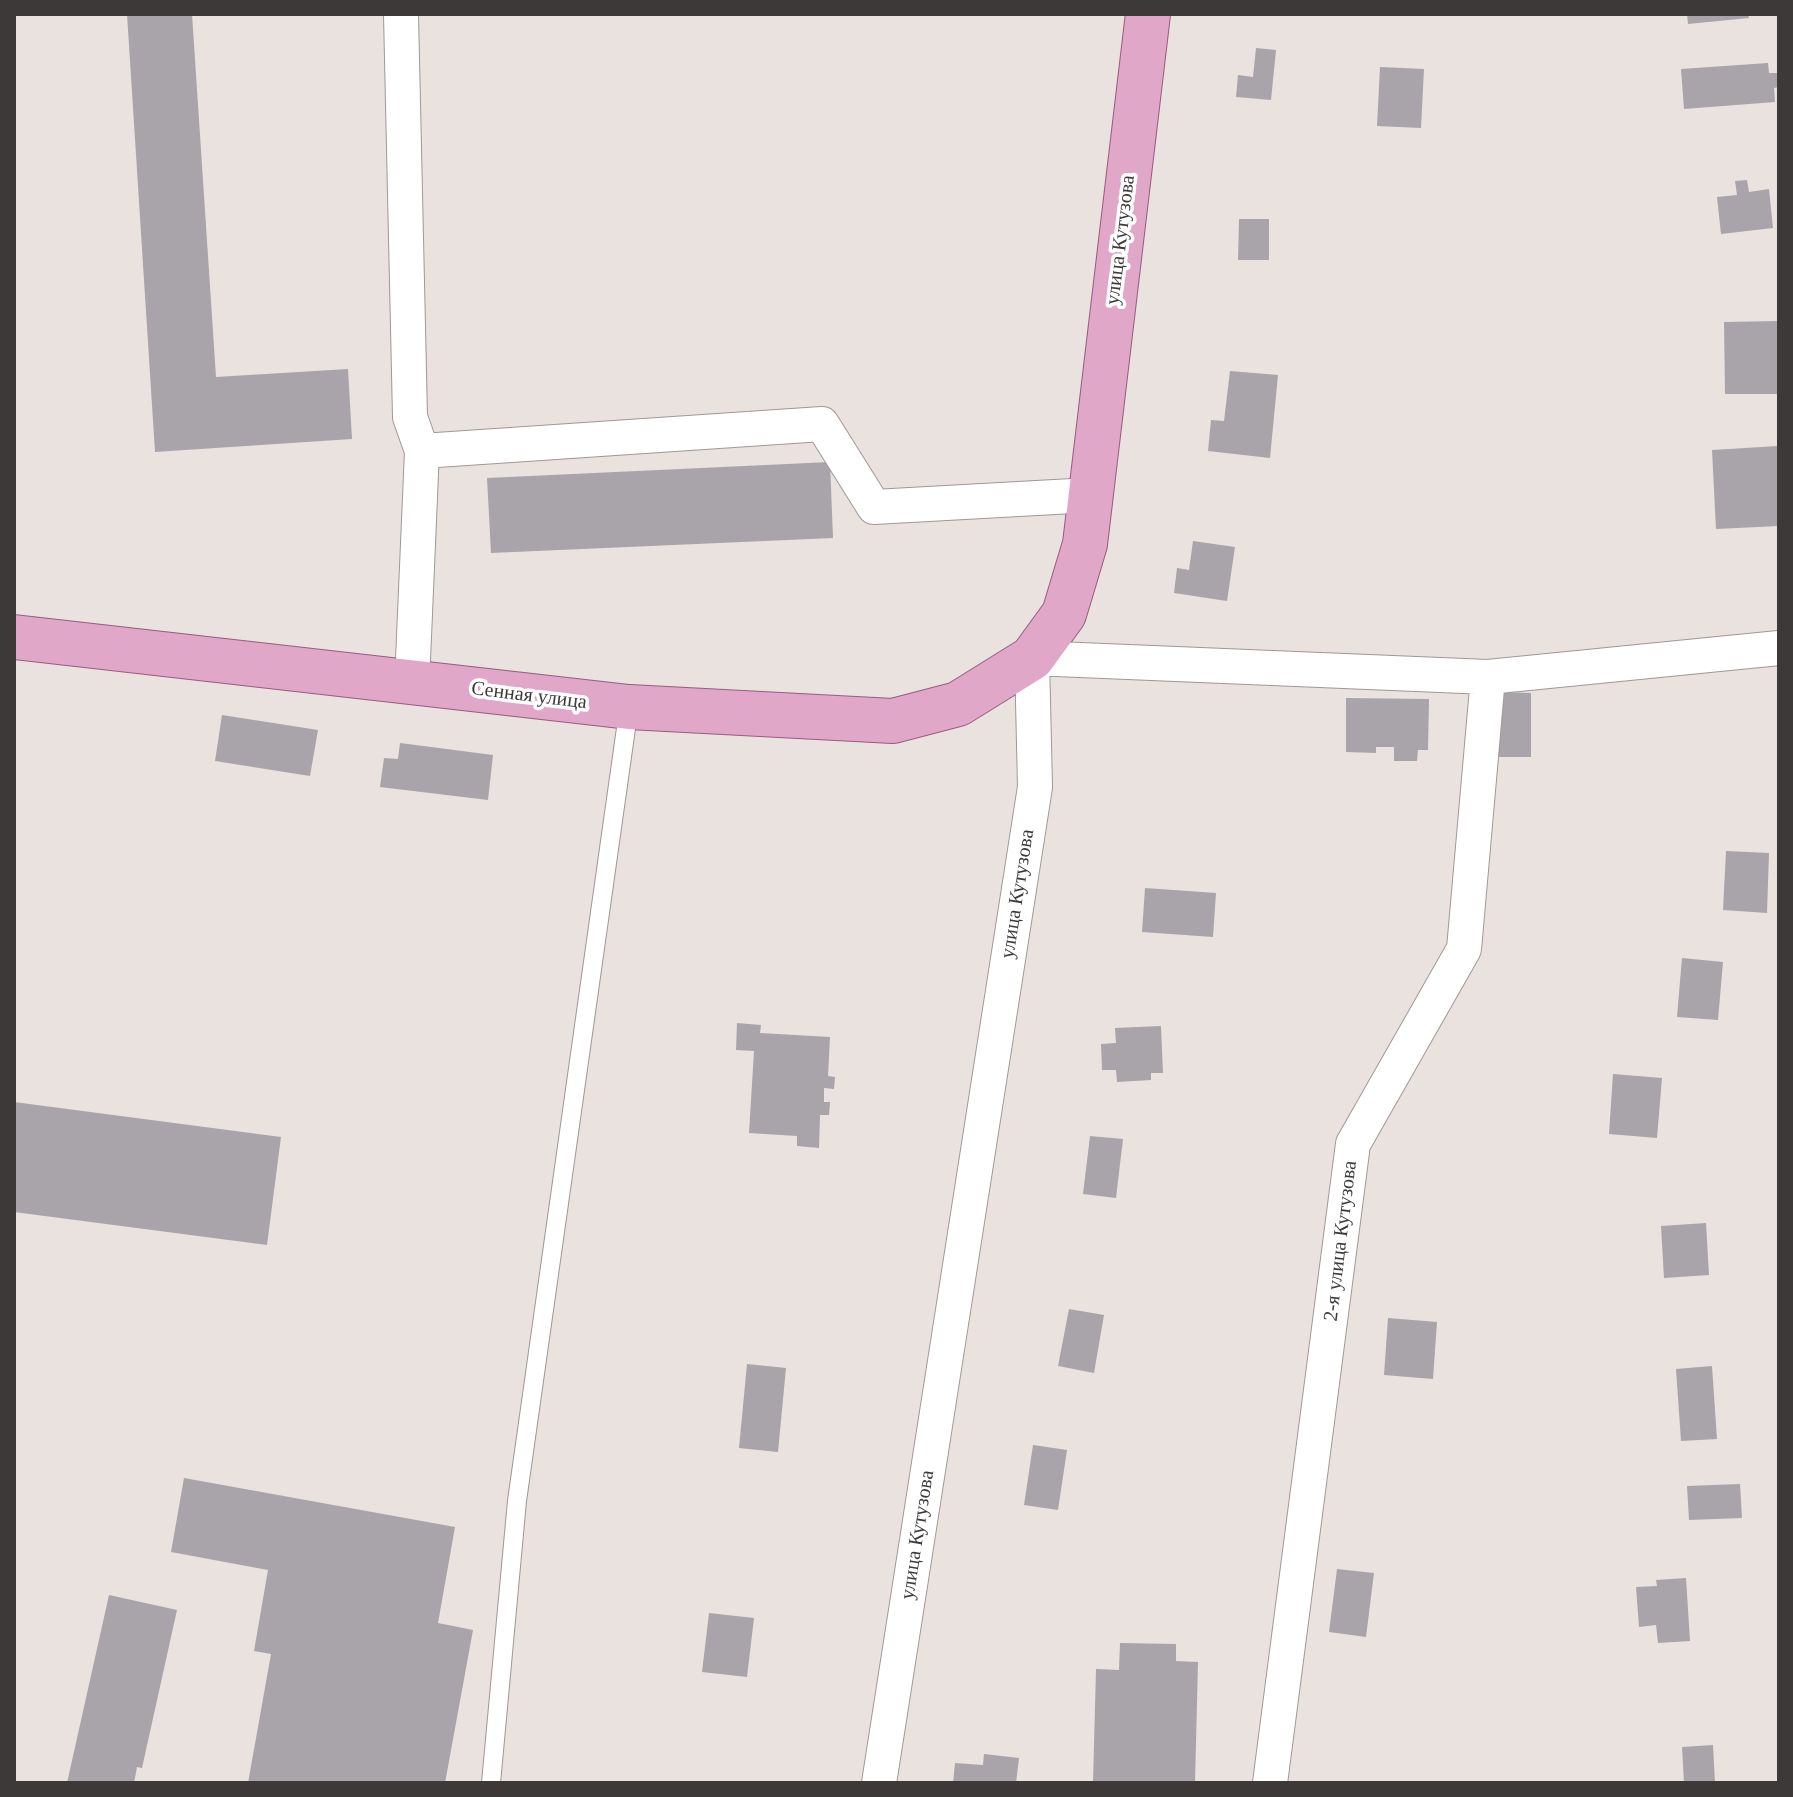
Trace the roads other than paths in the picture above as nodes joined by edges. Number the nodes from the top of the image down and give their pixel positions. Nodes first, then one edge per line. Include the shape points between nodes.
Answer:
1 (401, 14) edge
2 (1148, 14) edge
3 (422, 451) junction
4 (1091, 495) junction
5 (14, 637) edge
6 (1779, 648) edge
7 (1032, 658) junction
8 (1488, 677) junction
9 (412, 683) junction
10 (629, 707) junction
11 (491, 1783) edge
12 (879, 1783) edge
13 (1270, 1783) edge

1 - 3 street via 410,417
2 - 4 main road, улица Кутузова
3 - 4 street via 822,424 874,507
3 - 9 street
4 - 7 main road, улица Кутузова via 1085,544 1064,614
5 - 9 main road, Сенная улица
6 - 8 street
7 - 8 street
7 - 10 main road, Сенная улица via 958,704 893,721
7 - 12 street, улица Кутузова via 1035,787
8 - 13 street, 2-я улица Кутузова via 1464,949 1353,1144
9 - 10 main road, Сенная улица
10 - 11 lane via 517,1501

